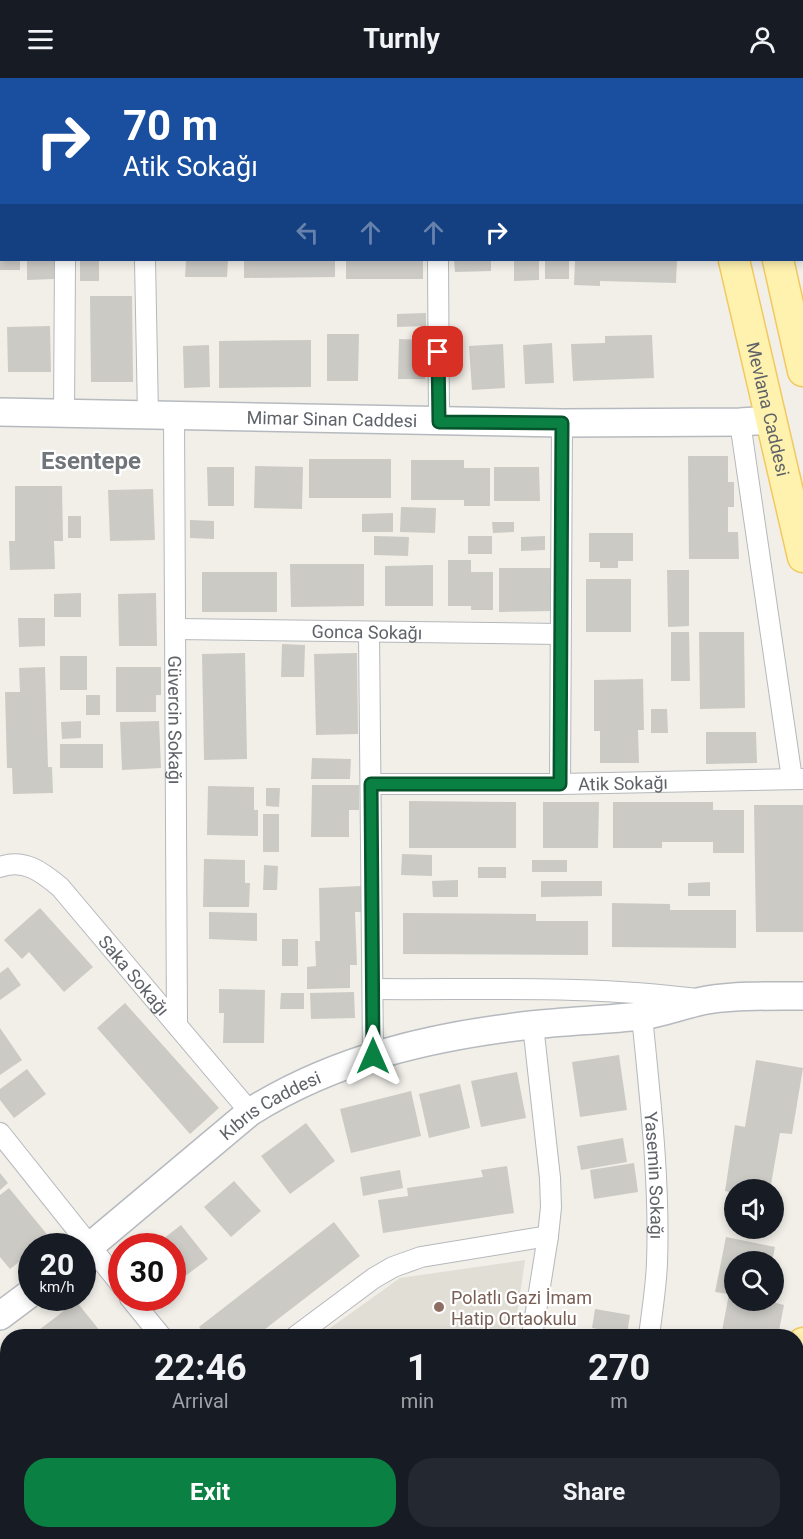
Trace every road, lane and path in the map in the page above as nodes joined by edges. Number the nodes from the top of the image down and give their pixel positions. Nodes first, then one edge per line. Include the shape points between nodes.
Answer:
1 (65, 261) edge
2 (145, 261) edge
3 (438, 261) edge
4 (734, 261) edge
5 (778, 261) edge
6 (803, 371) edge
7 (0, 412) edge
8 (64, 414) junction
9 (161, 416) junction
10 (771, 420) junction
11 (439, 422) junction
12 (740, 422) junction
13 (562, 423) junction
14 (803, 557) edge
15 (175, 629) junction
16 (369, 632) junction
17 (560, 634) junction
18 (797, 779) edge
19 (371, 784) junction
20 (560, 784) junction
21 (1, 866) edge
22 (373, 989) junction
23 (803, 996) edge
24 (708, 1000) junction
25 (642, 1016) junction
26 (177, 1025) junction
27 (532, 1025) junction
28 (373, 1056) junction
29 (250, 1112) junction
30 (0, 1133) edge
31 (74, 1233) edge
32 (548, 1236) junction
33 (96, 1242) edge
34 (96, 1259) edge
35 (108, 1272) edge
36 (18, 1302) edge
37 (141, 1311) edge
38 (0, 1316) edge
39 (155, 1329) edge
40 (305, 1329) edge
41 (533, 1329) edge
42 (650, 1329) edge

1 - 8 street
2 - 9 street, Güvercin Sokağı
3 - 11 street
4 - 10 main road, Mevlana Caddesi
5 - 6 main road
7 - 8 street, Mimar Sinan Caddesi
8 - 9 street, Mimar Sinan Caddesi
9 - 11 street, Mimar Sinan Caddesi
9 - 15 street, Güvercin Sokağı
10 - 12 street, Mimar Sinan Caddesi
10 - 14 main road, Mevlana Caddesi
11 - 13 street, Mimar Sinan Caddesi
12 - 13 street, Mimar Sinan Caddesi
12 - 18 street
13 - 17 street
15 - 16 street, Gonca Sokağı
15 - 26 street, Güvercin Sokağı
16 - 17 street, Gonca Sokağı
16 - 19 street
17 - 20 street
18 - 20 street, Atik Sokağı
19 - 20 street, Atik Sokağı
19 - 22 street
21 - 26 street, Saka Sokağı via 29,866 60,887
22 - 24 street, Kıbrıs Caddesi via 598,991
22 - 28 street
23 - 24 street, Kıbrıs Caddesi
24 - 25 street, Kıbrıs Caddesi
25 - 27 street, Kıbrıs Caddesi
25 - 42 street, Yasemin Sokağı via 654,1140 657,1225
26 - 29 street, Saka Sokağı
27 - 28 street, Kıbrıs Caddesi via 420,1043
27 - 32 street via 550,1178
28 - 29 street, Kıbrıs Caddesi via 309,1079
29 - 33 street, Kıbrıs Caddesi
30 - 31 street
32 - 40 street via 421,1257 393,1267
32 - 41 street
34 - 35 street
36 - 38 street
37 - 39 street

